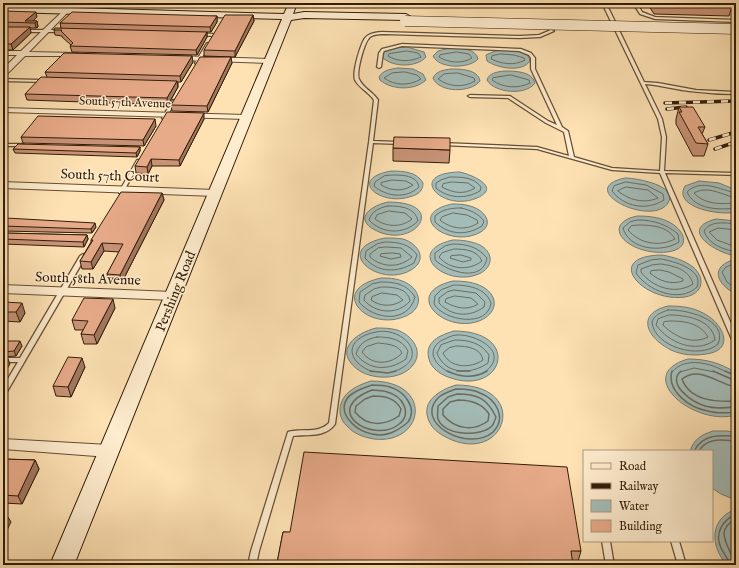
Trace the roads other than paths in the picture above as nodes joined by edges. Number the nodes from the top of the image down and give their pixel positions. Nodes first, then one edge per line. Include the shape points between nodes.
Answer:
1 (133, 3) edge
2 (176, 3) edge
3 (255, 3) edge
4 (293, 3) edge
5 (604, 3) edge
6 (635, 3) edge
7 (731, 3) edge
8 (156, 4) edge
9 (3, 9) edge
10 (67, 10) junction
11 (736, 10) edge
12 (292, 16) junction
13 (319, 19) junction
14 (406, 19) junction
15 (736, 21) edge
16 (736, 25) edge
17 (216, 29) edge
18 (736, 29) edge
19 (16, 30) edge
20 (46, 31) junction
21 (552, 31) dead end
22 (64, 32) edge
23 (197, 34) edge
24 (280, 34) junction
25 (213, 35) junction
26 (3, 53) edge
27 (22, 54) junction
28 (89, 56) edge
29 (168, 58) edge
30 (269, 60) junction
31 (197, 62) junction
32 (378, 67) dead end
33 (3, 73) edge
34 (3, 80) edge
35 (46, 81) edge
36 (643, 83) junction
37 (736, 93) edge
38 (470, 96) dead end
39 (177, 97) edge
40 (3, 110) edge
41 (246, 117) junction
42 (164, 118) junction
43 (560, 128) junction
44 (370, 142) junction
45 (410, 143) edge
46 (434, 144) edge
47 (3, 145) edge
48 (27, 145) edge
49 (142, 156) edge
50 (572, 158) junction
51 (662, 172) junction
52 (736, 174) edge
53 (3, 185) edge
54 (215, 193) junction
55 (120, 194) junction
56 (86, 251) edge
57 (3, 289) edge
58 (62, 292) junction
59 (172, 296) junction
60 (736, 342) edge
61 (3, 360) edge
62 (22, 360) junction
63 (3, 393) edge
64 (3, 444) edge
65 (109, 451) junction
66 (606, 542) edge
67 (675, 542) edge
68 (62, 565) edge
69 (252, 565) edge
70 (610, 565) edge
71 (682, 565) edge

1 - 8 lane
2 - 3 lane
4 - 12 main road, Pershing Road
5 - 36 lane
6 - 15 lane via 641,13 655,18
7 - 11 lane
9 - 10 main road
10 - 12 main road
10 - 20 street
12 - 13 main road
12 - 14 main road
12 - 24 main road, Pershing Road
13 - 14 main road
13 - 24 main road via 303,22
14 - 16 main road
14 - 18 main road, bridge
17 - 25 lane
19 - 20 lane
20 - 22 lane
20 - 27 street
21 - 44 lane via 540,36 520,37 387,33 368,37 364,42 356,76 357,81 376,100
23 - 25 lane
24 - 30 main road, Pershing Road
25 - 31 lane
26 - 27 street
27 - 28 street
27 - 33 street
29 - 31 street
30 - 31 street
30 - 41 main road, Pershing Road
32 - 43 lane via 383,50 402,45 520,50 533,58 533,69
34 - 35 lane
36 - 37 lane
36 - 51 lane via 660,119 664,138
38 - 43 lane via 509,97
39 - 42 lane
40 - 42 street, South 57th Avenue
41 - 42 street, South 57th Avenue
41 - 54 main road, Pershing Road
43 - 50 lane via 566,131
44 - 45 lane
44 - 69 lane via 332,424 321,432 290,434
46 - 50 lane via 537,148
47 - 48 lane
49 - 55 lane
50 - 51 lane via 612,169
51 - 52 lane
51 - 60 lane
53 - 55 street, South 57th Court
54 - 55 street, South 57th Court
54 - 59 main road, Pershing Road
56 - 58 lane
57 - 58 street, South 58th Avenue
58 - 59 street, South 58th Avenue
58 - 62 lane
59 - 65 main road, Pershing Road
61 - 62 lane
62 - 63 lane
64 - 65 street
65 - 68 main road, Pershing Road
66 - 70 lane
67 - 71 lane

